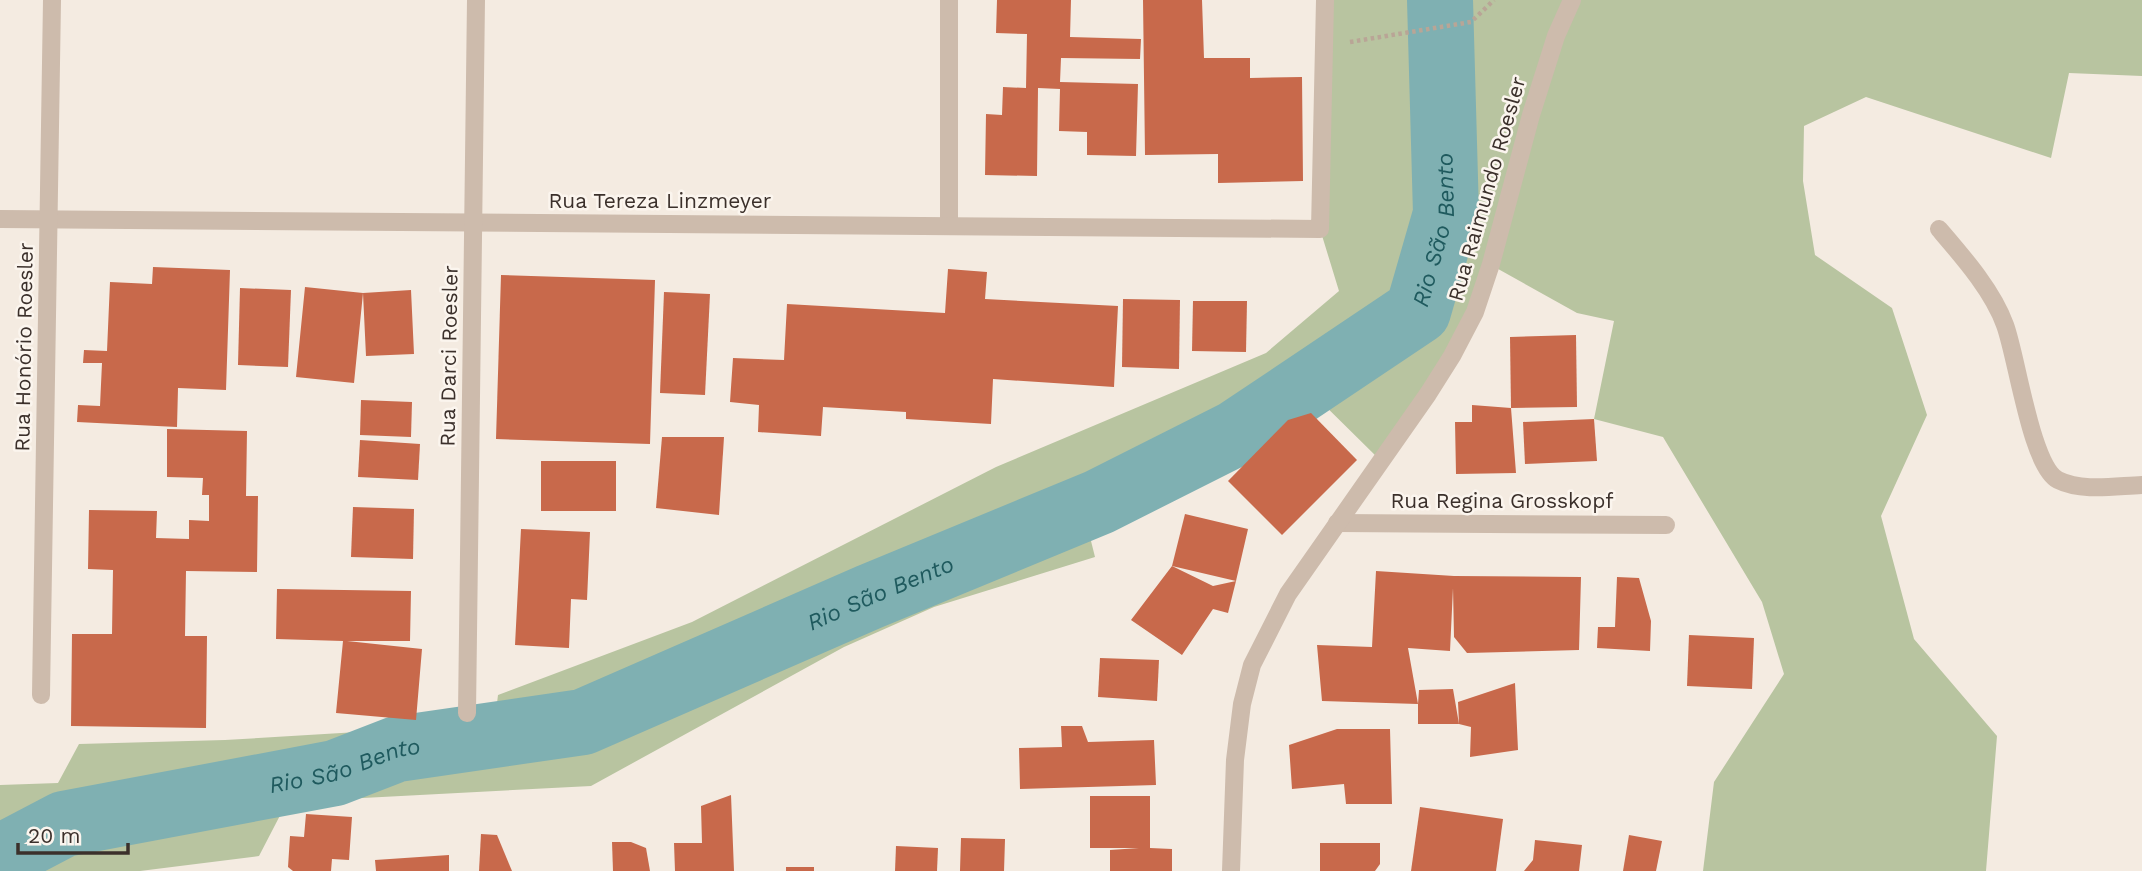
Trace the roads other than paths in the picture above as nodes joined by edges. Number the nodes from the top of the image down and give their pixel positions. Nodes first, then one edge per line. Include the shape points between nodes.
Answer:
1 (52, 0) edge
2 (476, 0) edge
3 (949, 0) edge
4 (1325, 0) edge
5 (1572, 0) edge
6 (0, 219) edge
7 (48, 219) junction
8 (473, 222) junction
9 (949, 226) junction
10 (1939, 229) dead end
11 (2142, 485) edge
12 (1337, 523) junction
13 (1666, 525) dead end
14 (41, 695) dead end
15 (467, 713) dead end
16 (1231, 871) edge

1 - 7 street, Rua Honório Roesler
2 - 8 street, Rua Darci Roesler
3 - 9 street
4 - 9 street, Rua Tereza Linzmeyer via 1320,229
5 - 12 street, Rua Raimundo Roesler via 1531,115 1475,312 1428,394
6 - 7 street, Rua Tereza Linzmeyer
7 - 8 street, Rua Tereza Linzmeyer
7 - 14 street, Rua Honório Roesler
8 - 9 street, Rua Tereza Linzmeyer
8 - 15 street, Rua Darci Roesler
10 - 11 street via 1974,270 2005,324 2040,458 2055,479 2077,487
12 - 13 street, Rua Regina Grosskopf
12 - 16 street, Rua Raimundo Roesler via 1288,594 1252,665 1235,760

